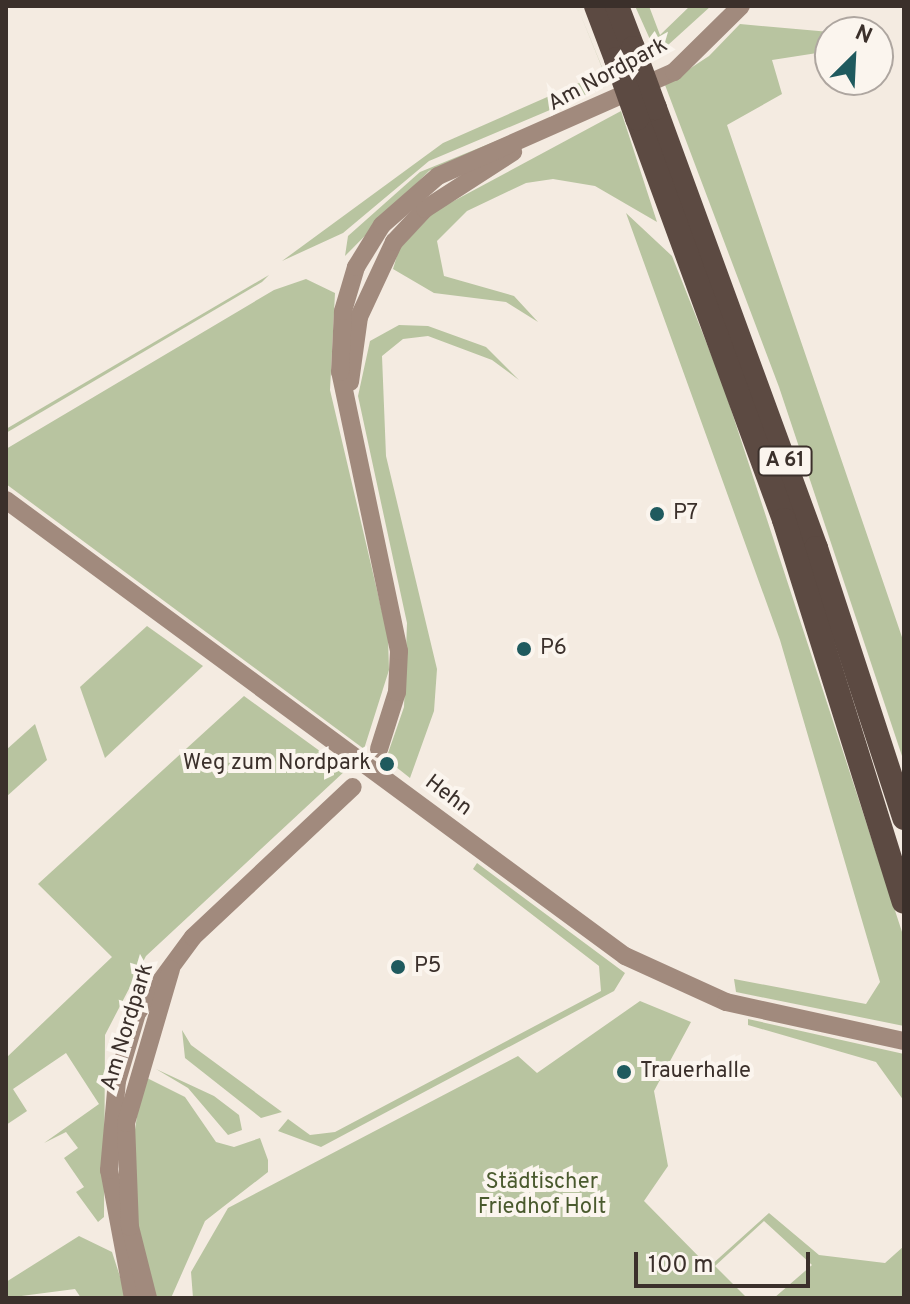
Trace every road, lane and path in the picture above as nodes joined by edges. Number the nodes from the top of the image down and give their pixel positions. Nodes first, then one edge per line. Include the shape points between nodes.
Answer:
1 (596, 6) edge
2 (617, 6) edge
3 (741, 6) edge
4 (624, 54) junction
5 (646, 113) junction
6 (6, 500) edge
7 (379, 749) dead end
8 (353, 787) dead end
9 (904, 818) edge
10 (904, 902) edge
11 (174, 959) junction
12 (904, 1041) edge
13 (133, 1298) edge
14 (148, 1298) edge

1 - 4 highway, A 61
2 - 4 highway, A 61
3 - 7 street, Am Nordpark via 674,72 525,143 425,209 394,242 359,317 349,413 397,636 397,692
4 - 5 highway, A 61, bridge
5 - 9 highway, A 61 via 816,548
5 - 10 highway, A 61 via 784,520
6 - 12 street, Hehn via 625,956 726,1002
8 - 11 street, Am Nordpark
11 - 13 street, Am Nordpark via 137,1013 117,1081 109,1170
11 - 14 street, Am Nordpark via 126,1123 130,1227

